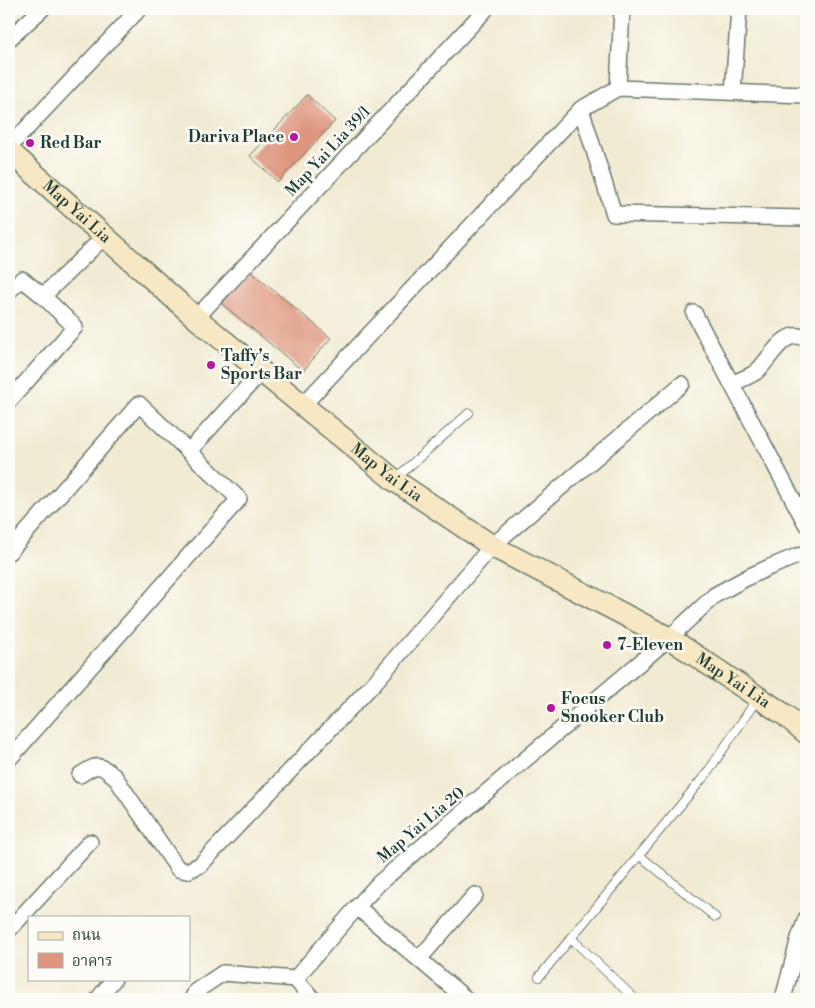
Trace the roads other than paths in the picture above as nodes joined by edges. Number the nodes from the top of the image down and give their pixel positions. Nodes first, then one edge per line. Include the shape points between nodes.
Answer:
1 (42, 9) edge
2 (139, 9) edge
3 (486, 9) edge
4 (622, 9) edge
5 (739, 9) edge
6 (9, 39) edge
7 (618, 88) junction
8 (733, 92) junction
9 (806, 95) edge
10 (581, 109) junction
11 (9, 147) edge
12 (9, 152) edge
13 (806, 218) edge
14 (104, 237) junction
15 (9, 291) edge
16 (43, 296) junction
17 (694, 313) dead end
18 (196, 318) junction
19 (806, 339) edge
20 (261, 372) junction
21 (682, 384) dead end
22 (732, 384) junction
23 (9, 401) edge
24 (303, 405) junction
25 (470, 413) dead end
26 (189, 452) junction
27 (394, 480) junction
28 (806, 524) edge
29 (492, 546) junction
30 (9, 552) edge
31 (806, 555) edge
32 (669, 638) junction
33 (758, 698) junction
34 (806, 733) edge
35 (9, 759) edge
36 (80, 775) dead end
37 (90, 842) dead end
38 (639, 855) junction
39 (475, 895) dead end
40 (357, 907) junction
41 (715, 917) dead end
42 (806, 919) edge
43 (9, 930) edge
44 (571, 938) junction
45 (419, 959) junction
46 (538, 977) dead end
47 (295, 979) junction
48 (113, 980) edge
49 (98, 999) edge
50 (192, 999) edge
51 (313, 999) edge
52 (466, 999) edge
53 (636, 999) edge
54 (783, 999) edge

1 - 6 street
2 - 11 street
3 - 18 street, Map Yai Lia 39/1
4 - 7 street
5 - 8 street
7 - 8 street
7 - 10 street
8 - 9 street
10 - 13 street via 614,214
10 - 24 street
12 - 14 street, Map Yai Lia
14 - 16 street
14 - 18 street, Map Yai Lia
15 - 16 street via 22,279
16 - 23 street via 75,327
17 - 22 street
18 - 20 street, Map Yai Lia
19 - 22 street via 791,336 784,339 754,373
20 - 24 street, Map Yai Lia
20 - 26 street
21 - 29 street
22 - 28 street
24 - 27 street, Map Yai Lia
25 - 27 lane
26 - 30 street via 139,404
26 - 35 street via 239,499
27 - 29 street, Map Yai Lia
29 - 32 street, Map Yai Lia
29 - 36 street via 375,682 200,865 187,871 178,869 106,769 92,767
31 - 32 street, Map Yai Lia 20 via 770,567 715,594
32 - 33 street, Map Yai Lia
32 - 40 street, Map Yai Lia 20 via 379,883
33 - 34 street, Map Yai Lia
33 - 38 lane via 707,773
37 - 43 street
38 - 41 lane
38 - 44 lane
39 - 45 street
40 - 45 street
40 - 47 street, Map Yai Lia 20
42 - 54 street
44 - 46 lane
44 - 53 lane
45 - 52 street
47 - 50 street via 223,974 196,991
47 - 51 street
48 - 49 street

